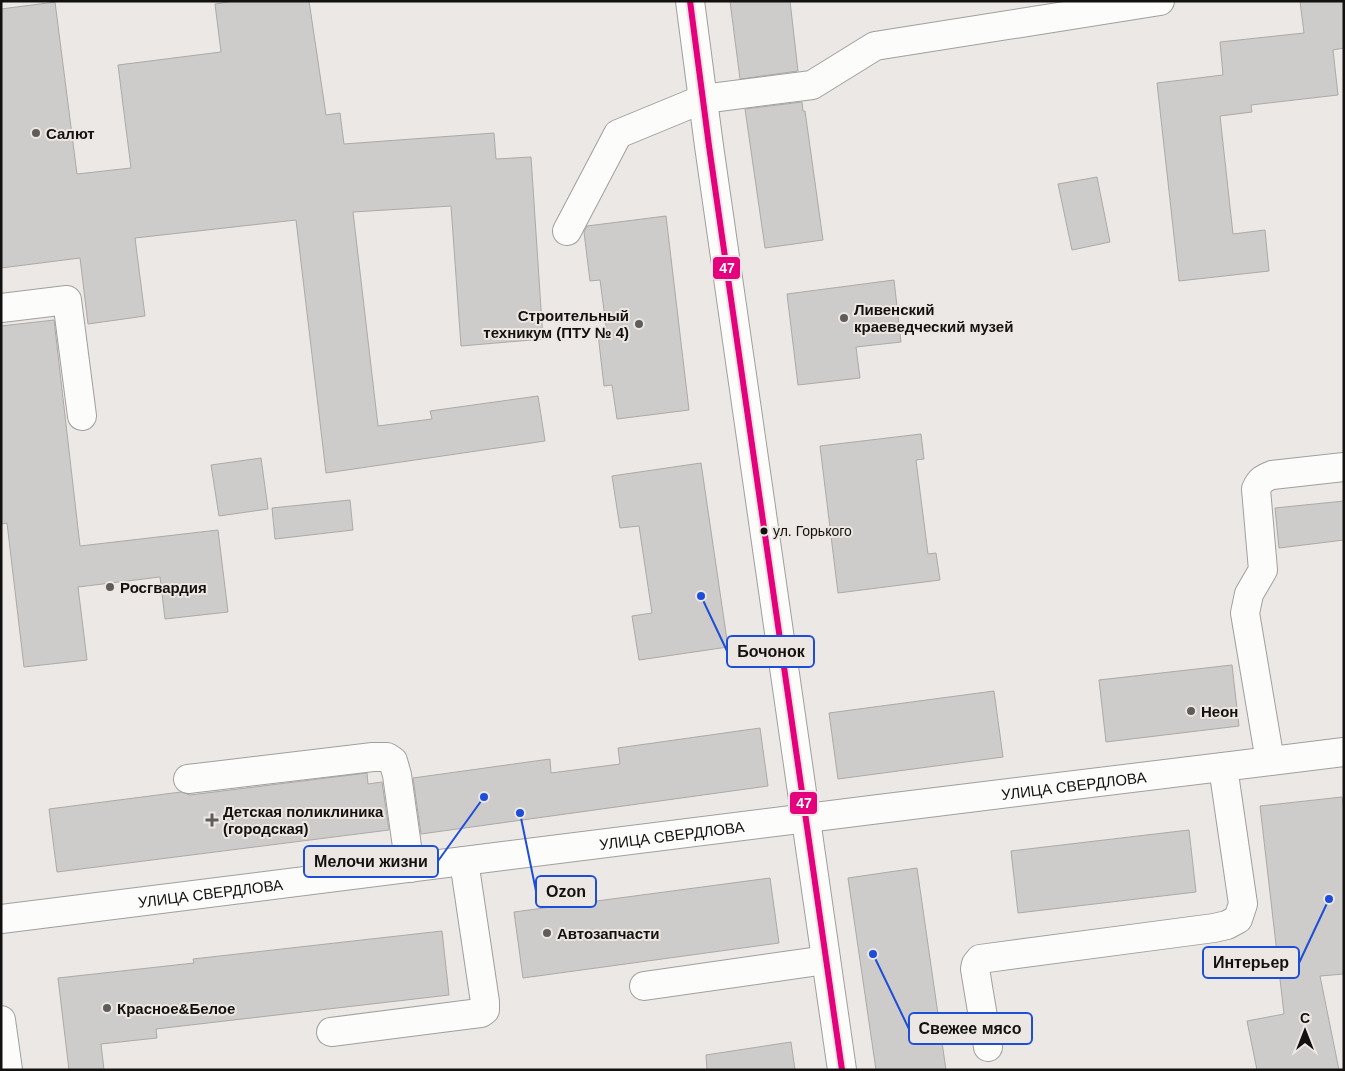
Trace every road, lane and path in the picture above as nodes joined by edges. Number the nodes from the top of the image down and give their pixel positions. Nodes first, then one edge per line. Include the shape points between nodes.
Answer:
1 (690, 1) edge
2 (1160, 1) edge
3 (703, 99) junction
4 (567, 231) dead end
5 (1, 308) edge
6 (82, 416) dead end
7 (1344, 467) edge
8 (1344, 752) edge
9 (1270, 762) junction
10 (1223, 767) junction
11 (188, 779) dead end
12 (806, 818) junction
13 (464, 861) junction
14 (410, 868) junction
15 (1, 919) edge
16 (826, 960) junction
17 (644, 986) dead end
18 (1, 1020) edge
19 (331, 1032) dead end
20 (988, 1047) dead end
21 (8, 1070) edge
22 (842, 1070) edge

1 - 3 main road
2 - 3 main road via 875,46 812,85
3 - 4 main road via 618,134
3 - 12 main road
5 - 6 main road via 67,300
7 - 9 main road via 1272,475 1263,478 1256,489 1263,570 1249,594 1246,613
8 - 9 main road, УЛИЦА СВЕРДЛОВА
9 - 10 main road, УЛИЦА СВЕРДЛОВА
10 - 12 main road, УЛИЦА СВЕРДЛОВА
10 - 20 main road via 1243,904 1238,919 1214,928 980,959 976,973
11 - 14 main road via 387,757 393,762 396,775
12 - 13 main road, УЛИЦА СВЕРДЛОВА
12 - 16 main road
13 - 14 main road, УЛИЦА СВЕРДЛОВА
13 - 19 main road via 485,1002 483,1011
14 - 15 main road, УЛИЦА СВЕРДЛОВА
16 - 17 main road
16 - 22 main road
18 - 21 main road

